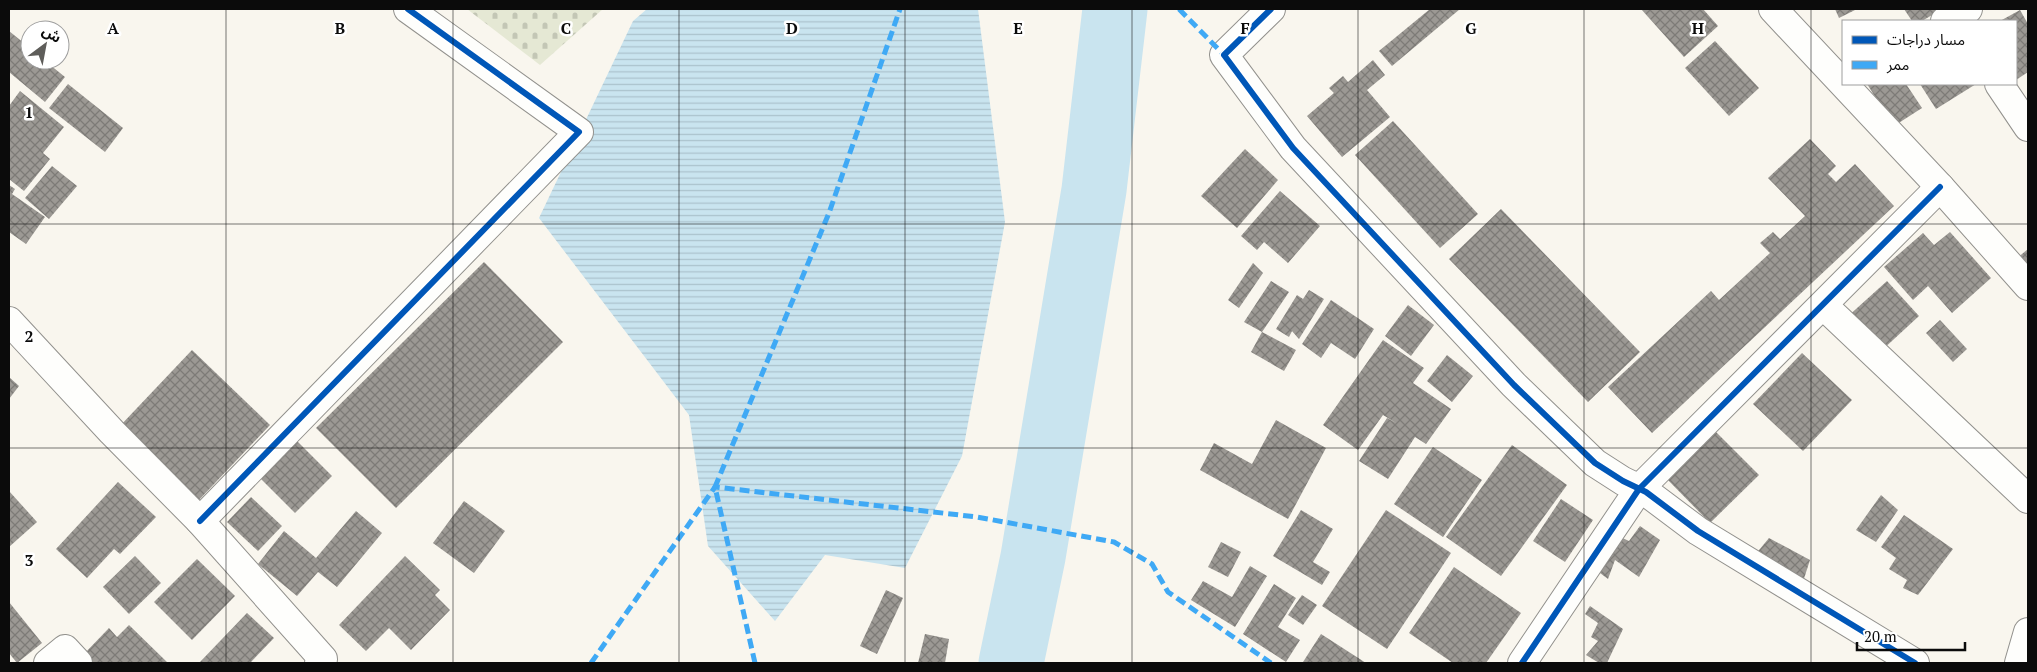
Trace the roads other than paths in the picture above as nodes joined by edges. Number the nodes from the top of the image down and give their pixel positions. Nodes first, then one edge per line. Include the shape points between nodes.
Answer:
1 (408, 9) edge
2 (1271, 9) edge
3 (1773, 9) edge
4 (1840, 78) edge
5 (1846, 85) edge
6 (2000, 85) edge
7 (2028, 127) edge
8 (1940, 187) junction
9 (2028, 286) edge
10 (1824, 306) junction
11 (9, 321) edge
12 (1639, 489) junction
13 (2028, 498) edge
14 (200, 522) junction
15 (2028, 632) edge
16 (48, 663) edge
17 (78, 663) edge
18 (319, 663) edge
19 (1522, 663) edge
20 (1915, 663) edge
21 (2019, 663) edge

1 - 14 street via 579,132
2 - 12 street via 1224,55 1293,148 1514,385 1595,463
3 - 4 street
5 - 8 street
6 - 7 street
8 - 9 street
8 - 10 street
10 - 12 street
10 - 13 street
11 - 14 street
12 - 19 street
12 - 20 street via 1698,531
14 - 18 street via 323,659
15 - 21 street
16 - 17 street via 65,648

